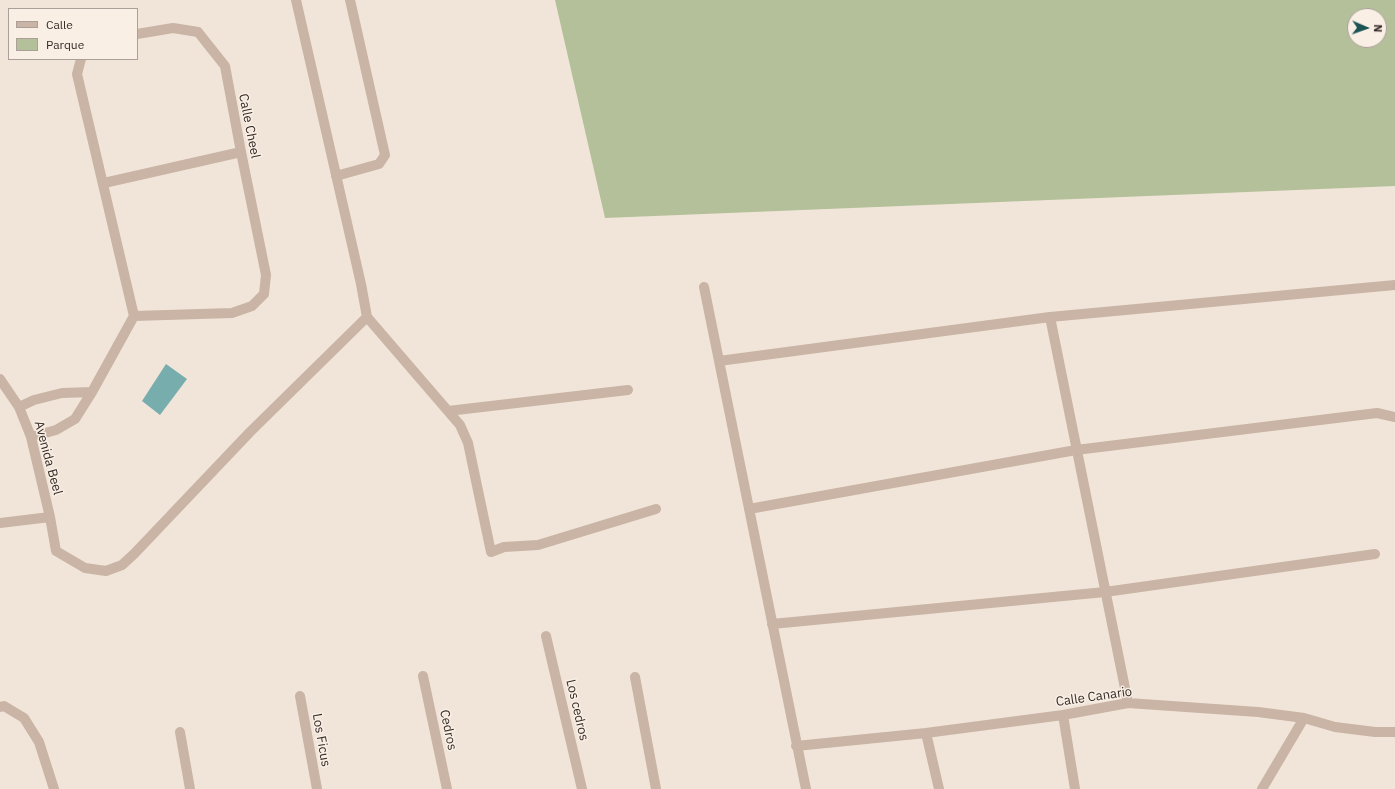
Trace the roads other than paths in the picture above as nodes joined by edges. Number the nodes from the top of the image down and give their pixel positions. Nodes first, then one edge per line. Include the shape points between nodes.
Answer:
1 (296, 0) edge
2 (350, 0) edge
3 (138, 34) edge
4 (81, 60) edge
5 (241, 152) junction
6 (336, 176) junction
7 (104, 183) junction
8 (1395, 285) edge
9 (704, 287) dead end
10 (134, 316) junction
11 (367, 317) junction
12 (1050, 317) junction
13 (719, 361) junction
14 (0, 379) edge
15 (628, 390) dead end
16 (92, 392) junction
17 (19, 407) junction
18 (448, 411) junction
19 (1395, 417) edge
20 (31, 437) junction
21 (1076, 450) junction
22 (656, 509) dead end
23 (749, 509) junction
24 (50, 517) junction
25 (0, 523) edge
26 (1375, 554) dead end
27 (1106, 592) junction
28 (772, 624) junction
29 (546, 636) dead end
30 (423, 676) dead end
31 (635, 677) dead end
32 (300, 696) dead end
33 (1128, 703) junction
34 (0, 707) edge
35 (1063, 715) junction
36 (1304, 718) junction
37 (180, 732) dead end
38 (1395, 732) edge
39 (926, 733) junction
40 (796, 746) junction
41 (54, 789) edge
42 (190, 789) edge
43 (317, 789) edge
44 (447, 789) edge
45 (582, 789) edge
46 (656, 789) edge
47 (806, 789) edge
48 (939, 789) edge
49 (1076, 789) edge
50 (1262, 789) edge

1 - 6 street
2 - 6 street via 385,155 379,164
3 - 5 street, Calle Cheel via 172,28 198,32 225,66
4 - 7 street via 78,74
5 - 7 street
5 - 10 street, Calle Cheel via 266,274 264,294 252,306 232,313
6 - 11 street
7 - 10 street
8 - 12 street
9 - 13 street
10 - 16 street
11 - 18 street
11 - 24 street, Avenida Beel via 250,432 122,565 106,571 85,568 56,550
12 - 13 street
12 - 21 street
13 - 23 street
14 - 17 street, Avenida Beel
15 - 18 street
16 - 17 street via 62,393 34,400
16 - 20 street via 74,419 56,430
17 - 20 street, Avenida Beel
18 - 22 street via 460,425 468,443 491,552 504,547 538,545
19 - 21 street via 1377,413
20 - 24 street, Avenida Beel
21 - 23 street
21 - 27 street
23 - 28 street
24 - 25 street
26 - 27 street
27 - 28 street
27 - 33 street
28 - 40 street
29 - 45 street, Los cedros
30 - 44 street, Cedros
31 - 46 street
32 - 43 street, Los Ficus
33 - 35 street, Calle Canario
33 - 36 street, Calle Canario via 1258,712
34 - 41 street via 4,706 24,718 39,742
35 - 39 street, Calle Canario
35 - 49 street
36 - 38 street, Calle Canario via 1335,727
36 - 50 street
37 - 42 street
39 - 40 street, Calle Canario
39 - 48 street
40 - 47 street

